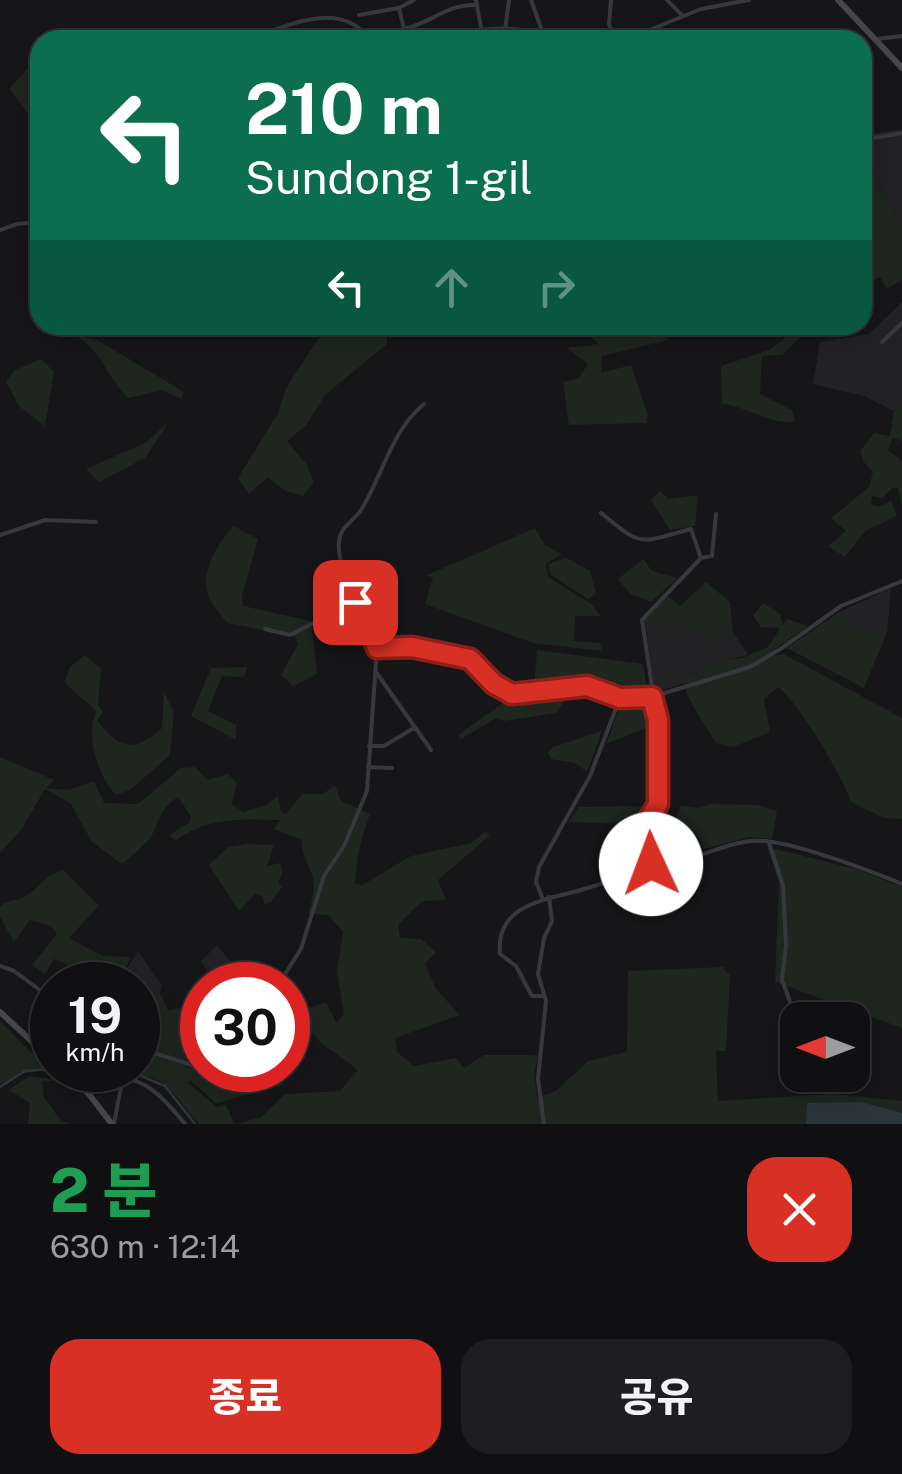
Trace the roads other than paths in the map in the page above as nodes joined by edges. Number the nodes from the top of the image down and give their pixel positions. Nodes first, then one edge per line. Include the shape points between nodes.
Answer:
1 (414, 0) edge
2 (509, 0) edge
3 (531, 0) edge
4 (611, 0) edge
5 (667, 0) edge
6 (749, 0) edge
7 (838, 0) edge
8 (476, 2) edge
9 (399, 8) junction
10 (309, 12) dead end
11 (683, 16) junction
12 (482, 28) junction
13 (268, 30) edge
14 (366, 30) edge
15 (476, 30) edge
16 (493, 30) edge
17 (504, 30) edge
18 (540, 30) edge
19 (612, 30) edge
20 (649, 30) edge
21 (866, 30) edge
22 (902, 36) edge
23 (872, 37) edge
24 (875, 40) junction
25 (902, 54) edge
26 (894, 60) junction
27 (902, 68) edge
28 (902, 133) edge
29 (872, 138) edge
30 (30, 223) edge
31 (0, 230) edge
32 (902, 323) edge
33 (882, 342) dead end
34 (424, 404) dead end
35 (601, 512) dead end
36 (716, 514) dead end
37 (96, 522) dead end
38 (0, 535) edge
39 (701, 558) junction
40 (902, 581) edge
41 (355, 602) junction
42 (265, 629) dead end
43 (377, 648) junction
44 (375, 670) junction
45 (652, 697) junction
46 (620, 698) junction
47 (414, 728) junction
48 (369, 746) junction
49 (431, 750) dead end
50 (368, 766) junction
51 (392, 768) dead end
52 (769, 843) junction
53 (651, 864) junction
54 (902, 884) edge
55 (546, 897) junction
56 (293, 962) edge
57 (0, 966) edge
58 (30, 982) edge
59 (542, 996) junction
60 (790, 1002) edge
61 (0, 1012) edge
62 (30, 1040) edge
63 (84, 1092) edge
64 (119, 1092) edge
65 (156, 1092) edge
66 (113, 1124) edge
67 (184, 1124) edge
68 (544, 1124) edge

1 - 9 street
2 - 17 street
3 - 18 street
4 - 19 street
5 - 11 street
6 - 11 street
7 - 21 street
8 - 9 street via 404,29
8 - 12 street
9 - 14 street via 357,14
10 - 13 street
11 - 20 street
12 - 15 street
12 - 16 street
22 - 24 street
23 - 24 street
24 - 26 street
25 - 26 street
26 - 27 street
28 - 29 street
30 - 31 street
32 - 33 street
34 - 41 street via 407,418 360,513 343,529 341,557
35 - 39 street via 635,541 691,529
36 - 39 street via 712,556
37 - 38 street via 44,520
39 - 45 street via 642,620
40 - 45 street via 841,606 750,666
41 - 42 street via 290,634
41 - 43 street via 365,610
43 - 44 street
43 - 46 street via 412,647 470,659 512,694 587,686
44 - 47 street
44 - 48 street
45 - 46 street
45 - 53 street via 658,804 642,831
46 - 55 street via 590,776 539,867 536,882
47 - 48 street via 384,746
47 - 49 street
48 - 50 street
50 - 51 street
50 - 56 street via 368,791 324,876
52 - 53 street via 754,840 669,865
52 - 54 street
52 - 60 street via 783,885 782,980
53 - 55 street
55 - 59 street via 552,921 539,959
55 - 59 street via 521,908 499,943 532,996
57 - 58 street
59 - 68 street via 538,1079
61 - 62 street
63 - 66 street
64 - 66 street
65 - 67 street

